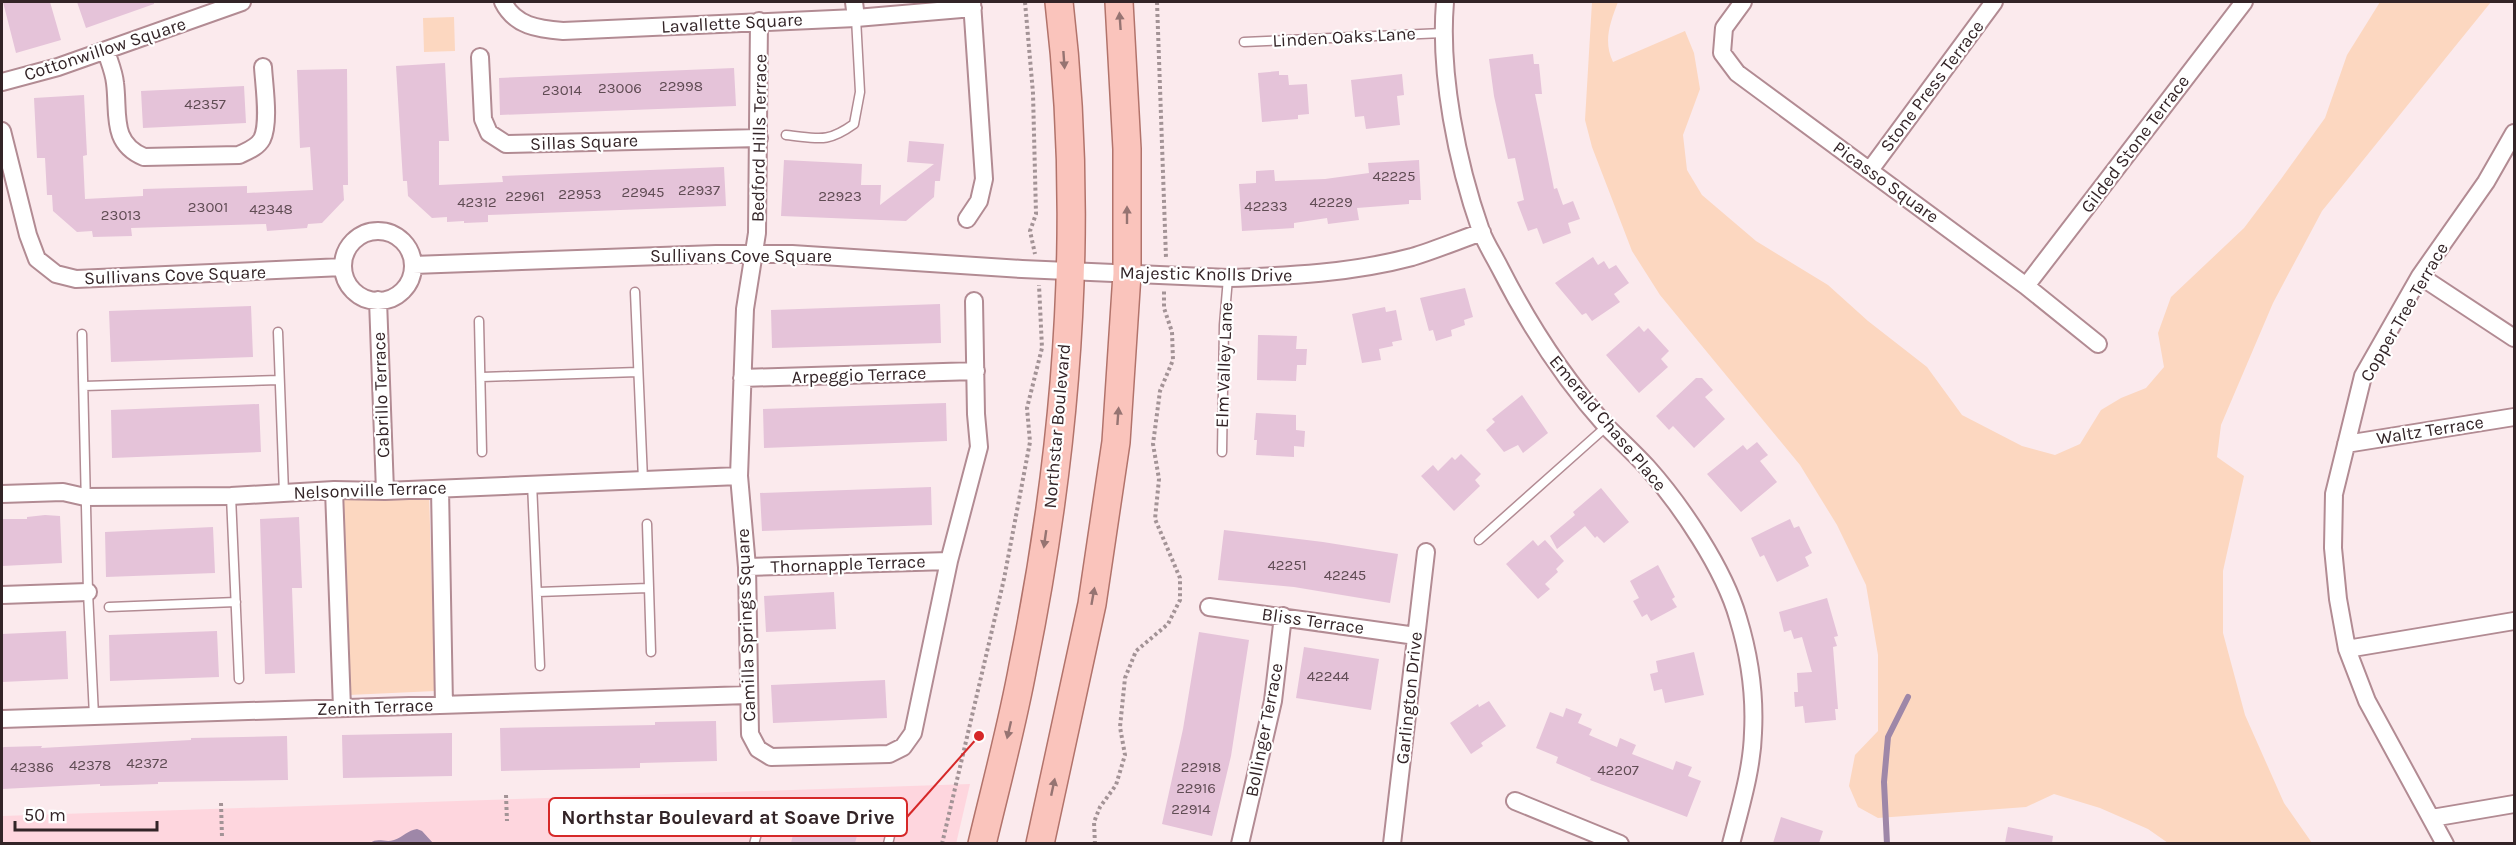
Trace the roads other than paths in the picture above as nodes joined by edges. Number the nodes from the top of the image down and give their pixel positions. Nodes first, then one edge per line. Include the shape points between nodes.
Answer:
1 (242, 2) edge
2 (503, 2) edge
3 (1059, 2) edge
4 (1119, 2) edge
5 (1445, 2) edge
6 (1743, 2) edge
7 (1994, 2) edge
8 (2244, 2) edge
9 (972, 5) edge
10 (855, 10) edge
11 (759, 21) junction
12 (1443, 33) junction
13 (1244, 42) dead end
14 (106, 51) junction
15 (480, 57) dead end
16 (263, 67) dead end
17 (2, 82) edge
18 (2, 131) edge
19 (2514, 133) edge
20 (786, 135) dead end
21 (759, 138) junction
22 (1870, 170) junction
23 (967, 219) dead end
24 (1482, 232) junction
25 (752, 254) junction
26 (413, 265) junction
27 (343, 267) junction
28 (1069, 271) junction
29 (1127, 274) junction
30 (2421, 276) junction
31 (1228, 278) junction
32 (2026, 286) junction
33 (635, 292) dead end
34 (378, 300) junction
35 (974, 301) dead end
36 (479, 321) dead end
37 (278, 332) dead end
38 (82, 334) dead end
39 (2514, 338) edge
40 (2098, 344) dead end
41 (976, 371) junction
42 (638, 372) junction
43 (482, 378) junction
44 (742, 378) junction
45 (279, 380) junction
46 (84, 386) junction
47 (2514, 417) edge
48 (1607, 426) junction
49 (2346, 444) junction
50 (482, 452) dead end
51 (1222, 452) dead end
52 (740, 476) junction
53 (643, 480) junction
54 (532, 483) junction
55 (440, 489) junction
56 (334, 490) junction
57 (385, 491) junction
58 (284, 493) junction
59 (2, 494) edge
60 (231, 496) junction
61 (85, 497) junction
62 (647, 525) dead end
63 (1479, 540) dead end
64 (1426, 552) dead end
65 (949, 561) junction
66 (747, 567) junction
67 (648, 588) junction
68 (88, 592) junction
69 (538, 592) junction
70 (2, 595) edge
71 (236, 602) junction
72 (109, 607) dead end
73 (1209, 607) dead end
74 (1283, 616) junction
75 (2514, 621) edge
76 (1416, 636) junction
77 (2347, 649) junction
78 (651, 652) dead end
79 (540, 666) dead end
80 (239, 679) dead end
81 (748, 695) junction
82 (444, 705) junction
83 (342, 708) junction
84 (94, 716) junction
85 (2, 720) edge
86 (1515, 801) dead end
87 (2514, 804) edge
88 (762, 812) dead end
89 (2432, 818) junction
90 (892, 827) dead end
91 (754, 843) edge
92 (888, 843) edge
93 (982, 843) edge
94 (1040, 843) edge
95 (1240, 843) edge
96 (1392, 843) edge
97 (1620, 843) edge
98 (1731, 843) edge
99 (2445, 843) edge

1 - 14 street, Cottonwillow Square
2 - 11 street, Lavallette Square via 512,16 533,28 562,31
3 -> 28 main road, Northstar Boulevard via 1070,160
29 -> 4 main road via 1127,149
5 - 12 street, Emerald Chase Place
6 - 22 street, Picasso Square via 1724,28 1722,53 1737,74
7 - 22 street, Stone Press Terrace
8 - 32 street, Gilded Stone Terrace
9 - 10 street, Lavallette Square
9 - 23 street via 984,179 980,201
10 - 11 street, Lavallette Square
10 - 20 lane via 860,92 854,124 836,137
11 - 21 street, Bedford Hills Terrace
12 - 13 lane, Linden Oaks Lane
12 - 24 street, Emerald Chase Place via 1444,64 1462,165
14 - 16 street via 115,80 123,143 144,157 239,155 252,149 262,140 265,126
14 - 17 street, Cottonwillow Square
15 - 21 street, Sillas Square via 483,119 489,133 506,144
18 - 27 street, Sullivans Cove Square via 37,259 56,274 76,279
19 - 30 street, Copper Tree Terrace via 2486,182
21 - 25 street, Bedford Hills Terrace via 757,233
22 - 32 street, Picasso Square
24 - 31 street, Majestic Knolls Drive via 1412,257 1352,269
24 - 48 street, Emerald Chase Place via 1546,349
25 - 26 street, Sullivans Cove Square
25 - 28 street, Sullivans Cove Square
25 - 44 street, Camilla Springs Square
26 - 27 street via 411,253 400,238 371,231 350,244
26 - 34 street via 407,286 389,299
27 - 34 street via 345,278 358,294
28 - 29 street, Majestic Knolls Drive
28 -> 93 main road, Northstar Boulevard via 1061,425 1045,543 1023,667
29 - 31 street, Majestic Knolls Drive
94 -> 29 main road via 1105,526 1116,442
30 - 39 street
30 - 49 street, Copper Tree Terrace via 2363,376
31 - 51 lane, Elm Valley Lane
32 - 40 street, Picasso Square
33 - 42 lane
34 - 57 street, Cabrillo Terrace
35 - 41 street, Camilla Springs Square
36 - 43 lane
37 - 45 lane
38 - 46 lane
41 - 44 street, Arpeggio Terrace
41 - 65 street, Camilla Springs Square via 979,447
42 - 43 lane
42 - 53 lane
43 - 50 lane
44 - 52 street, Camilla Springs Square
45 - 46 lane
45 - 58 lane
46 - 61 lane
47 - 49 street, Waltz Terrace
48 - 63 lane
48 - 98 street, Emerald Chase Place via 1647,467 1688,521 1738,616 1750,671 1753,734
49 - 77 street, Copper Tree Terrace via 2334,494 2333,548
52 - 53 street, Nelsonville Terrace
52 - 66 street, Camilla Springs Square
53 - 54 street, Nelsonville Terrace
54 - 55 street, Nelsonville Terrace
54 - 69 lane
55 - 57 street, Nelsonville Terrace
55 - 82 street
56 - 57 street, Nelsonville Terrace
56 - 58 street, Nelsonville Terrace
56 - 83 street
58 - 60 street, Nelsonville Terrace
59 - 61 street, Nelsonville Terrace via 63,492
60 - 61 street, Nelsonville Terrace
60 - 71 lane
61 - 68 lane
62 - 67 lane
64 - 76 street, Garlington Drive
65 - 66 street, Thornapple Terrace
65 - 81 street, Camilla Springs Square via 913,733 903,747 889,754 771,757 758,748 750,734
66 - 81 street, Camilla Springs Square
67 - 69 lane
67 - 78 lane
68 - 70 street
68 - 84 lane
69 - 79 lane
71 - 72 lane
71 - 80 lane
73 - 74 street, Bliss Terrace
74 - 76 street, Bliss Terrace
74 - 95 street, Bollinger Terrace via 1273,701
75 - 77 street
76 - 96 street, Garlington Drive
77 - 89 street, Copper Tree Terrace via 2367,701
81 - 82 street, Zenith Terrace
82 - 83 street, Zenith Terrace
83 - 84 street, Zenith Terrace
84 - 85 street, Zenith Terrace
86 - 97 street
87 - 89 street
88 - 91 lane
89 - 99 street, Copper Tree Terrace
90 - 92 lane

